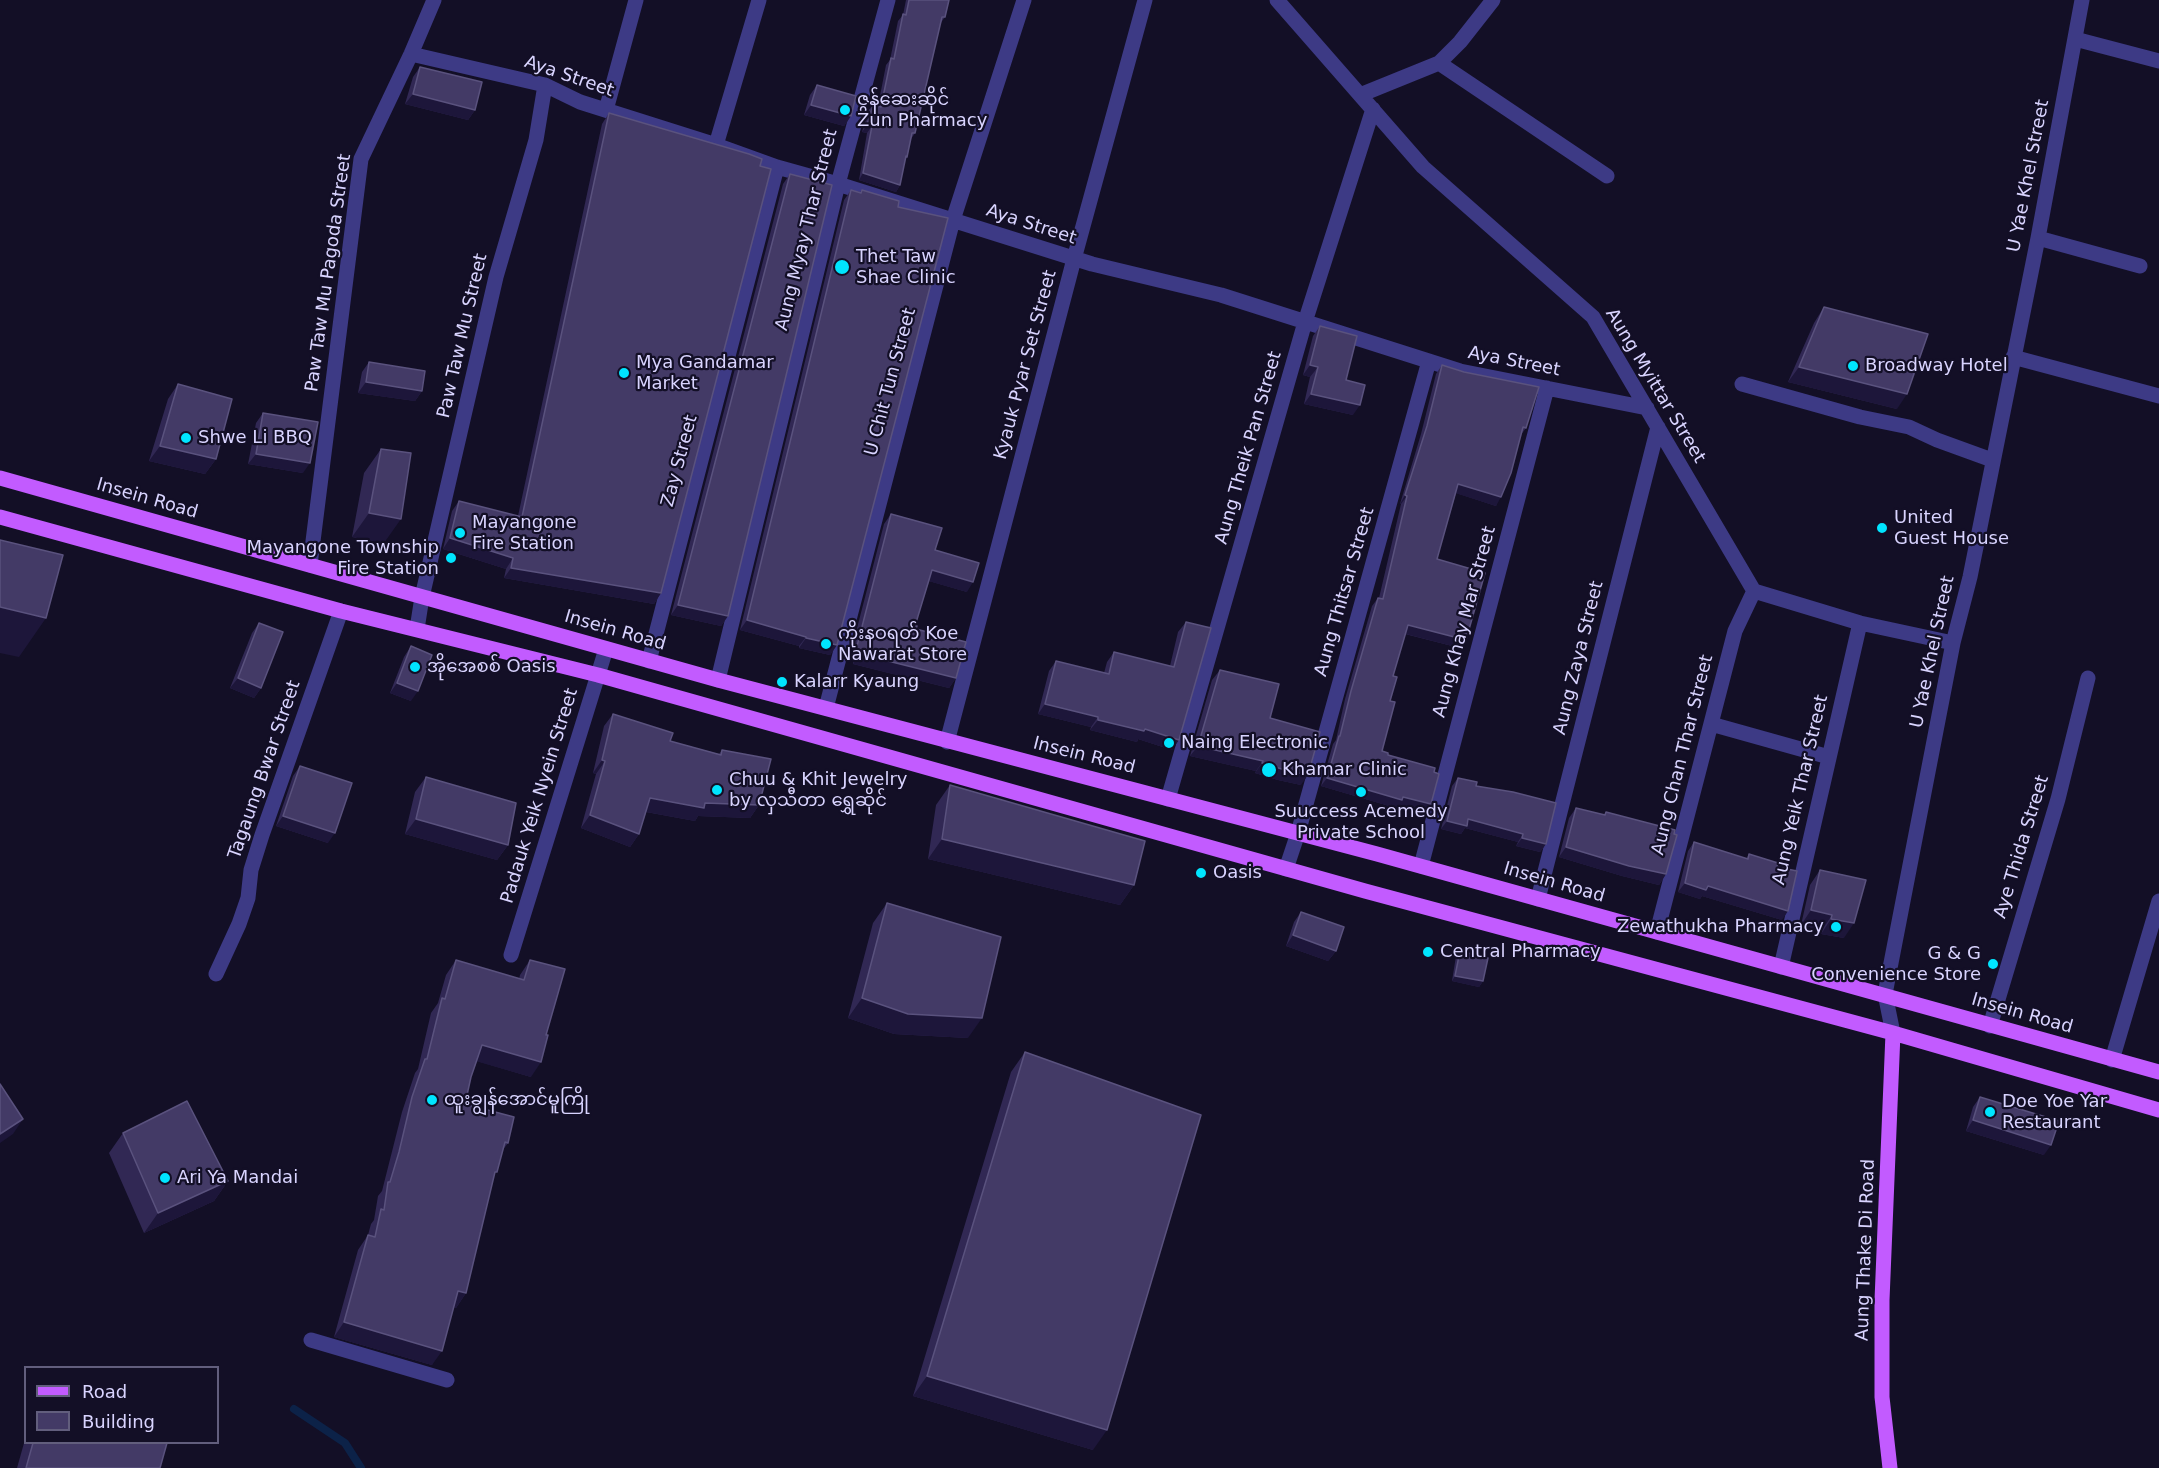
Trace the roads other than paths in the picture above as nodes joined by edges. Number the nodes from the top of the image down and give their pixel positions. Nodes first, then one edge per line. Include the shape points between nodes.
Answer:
1 (434, 0) edge
2 (636, 0) edge
3 (759, 0) edge
4 (888, 0) edge
5 (1024, 0) edge
6 (1145, 0) edge
7 (1277, 0) edge
8 (1493, 0) edge
9 (2082, 0) edge
10 (2075, 39) junction
11 (411, 54) junction
12 (2159, 61) edge
13 (1439, 63) junction
14 (545, 85) junction
15 (1360, 95) junction
16 (1372, 109) junction
17 (606, 110) junction
18 (716, 145) junction
19 (777, 167) junction
20 (1607, 176) dead end
21 (838, 184) junction
22 (953, 220) junction
23 (2038, 238) junction
24 (1074, 259) junction
25 (2140, 266) dead end
26 (1305, 322) junction
27 (2013, 357) junction
28 (1429, 361) junction
29 (1742, 384) dead end
30 (1547, 388) junction
31 (2159, 396) edge
32 (1647, 408) junction
33 (1658, 427) junction
34 (1992, 460) junction
35 (0, 478) edge
36 (0, 516) edge
37 (310, 565) junction
38 (1754, 591) junction
39 (422, 597) junction
40 (340, 611) junction
41 (1860, 623) junction
42 (417, 629) junction
43 (1953, 643) junction
44 (606, 649) junction
45 (649, 661) junction
46 (598, 675) junction
47 (2088, 678) dead end
48 (718, 680) junction
49 (826, 708) junction
50 (1711, 723) junction
51 (947, 742) junction
52 (1829, 757) junction
53 (1168, 799) junction
54 (1298, 833) junction
55 (1421, 866) junction
56 (1286, 868) junction
57 (1538, 899) junction
58 (2159, 901) edge
59 (1657, 932) junction
60 (511, 955) dead end
61 (1781, 967) junction
62 (216, 974) dead end
63 (1885, 994) junction
64 (1990, 1026) junction
65 (1893, 1033) junction
66 (2112, 1060) junction
67 (2159, 1072) edge
68 (2159, 1110) edge
69 (311, 1340) dead end
70 (447, 1380) dead end
71 (1890, 1468) edge

1 - 11 street, Paw Taw Mu Pagoda Street
2 - 17 street
3 - 18 street
4 - 21 street, Aung Myay Thar Street
5 - 22 street, U Chit Tun Street
6 - 24 street, Kyauk Pyar Set Street
7 - 15 street, Aung Myittar Street
8 - 13 street
9 - 10 street, U Yae Khel Street
10 - 12 street
10 - 23 street, U Yae Khel Street
11 - 14 street, Aya Street
11 - 37 street, Paw Taw Mu Pagoda Street via 361,159
13 - 15 street
13 - 20 street
14 - 17 street, Aya Street
14 - 39 street, Paw Taw Mu Street via 536,140 496,277
15 - 16 street, Aung Myittar Street
16 - 26 street, Aung Theik Pan Street
16 - 32 street, Aung Myittar Street via 1423,167 1593,317
17 - 18 street, Aya Street
18 - 19 street, Aya Street
19 - 21 street, Aya Street
19 - 45 street, Zay Street
21 - 22 street, Aya Street
21 - 48 street, Aung Myay Thar Street
22 - 24 street, Aya Street
22 - 49 street, U Chit Tun Street
23 - 25 street
23 - 27 street, U Yae Khel Street
24 - 26 street, Aya Street via 1221,295
24 - 51 street, Kyauk Pyar Set Street
26 - 28 street, Aya Street
26 - 53 street, Aung Theik Pan Street
27 - 31 street
27 - 34 street, U Yae Khel Street
28 - 30 street, Aya Street
28 - 54 street, Aung Thitsar Street
29 - 34 street via 1909,427
30 - 32 street, Aya Street
30 - 55 street, Aung Khay Mar Street
32 - 33 street, Aung Myittar Street
33 - 38 street, Aung Myittar Street
33 - 57 street, Aung Zaya Street
34 - 43 street, U Yae Khel Street
35 - 37 main road, Insein Road
36 - 40 main road
37 - 39 main road, Insein Road
38 - 41 street
38 - 50 street, Aung Chan Thar Street via 1735,631
39 - 42 street, Paw Taw Mu Street
39 - 44 main road, Insein Road
40 - 42 main road
40 - 62 street, Tagaung Bwar Street via 262,835 245,907
41 - 43 street
41 - 52 street, Aung Yeik Thar Street
42 - 46 main road
43 - 63 street, U Yae Khel Street
44 - 45 main road, Insein Road
44 - 46 street, Padauk Yeik Nyein Street
45 - 48 main road, Insein Road
46 - 56 main road
46 - 60 street, Padauk Yeik Nyein Street
47 - 64 street, Aye Thida Street via 2058,799
48 - 49 main road, Insein Road
49 - 51 main road, Insein Road
50 - 52 street
50 - 59 street, Aung Chan Thar Street
51 - 53 main road, Insein Road
52 - 61 street, Aung Yeik Thar Street
53 - 54 main road, Insein Road
54 - 55 main road, Insein Road
54 - 56 street, Aung Thitsar Street
55 - 57 main road, Insein Road
56 - 65 main road
57 - 59 main road, Insein Road
58 - 66 street
59 - 61 main road, Insein Road
61 - 63 main road, Insein Road
63 - 64 main road, Insein Road
63 - 65 street
64 - 66 main road, Insein Road
65 - 68 main road
65 - 71 main road, Aung Thake Di Road via 1882,1300 1882,1397
66 - 67 main road, Insein Road
69 - 70 street

